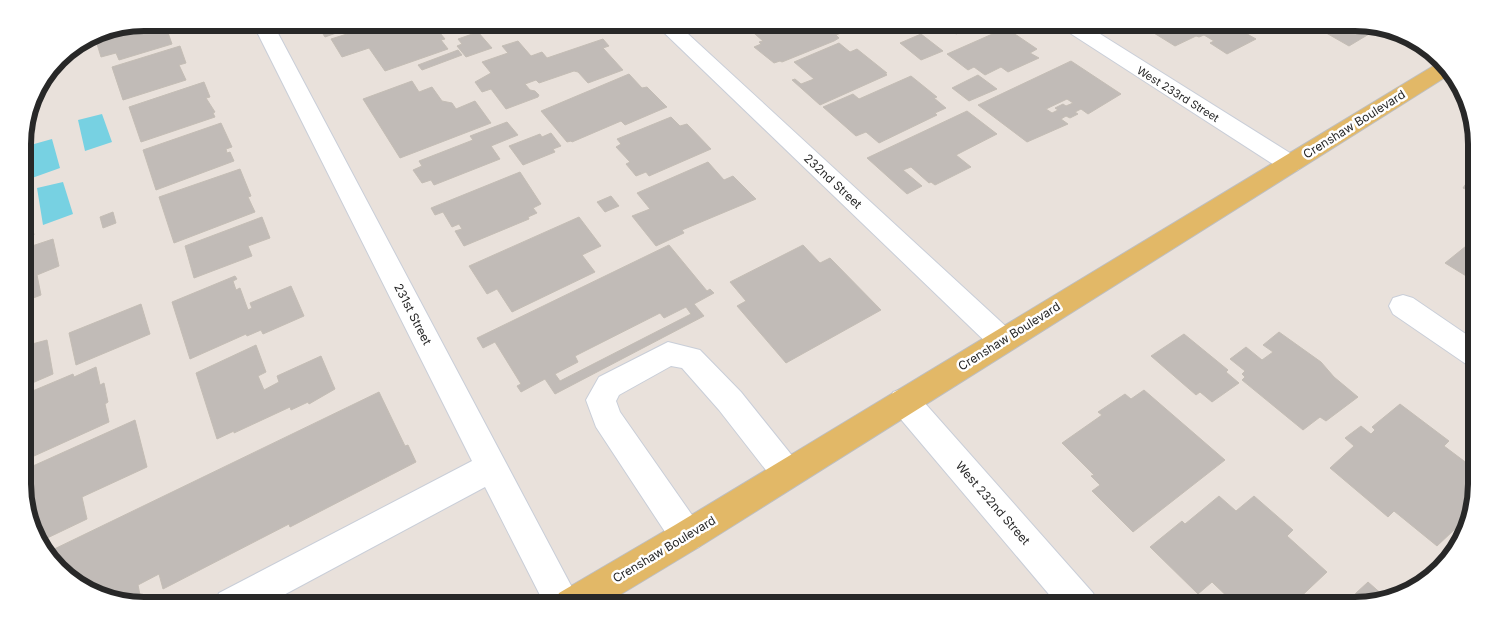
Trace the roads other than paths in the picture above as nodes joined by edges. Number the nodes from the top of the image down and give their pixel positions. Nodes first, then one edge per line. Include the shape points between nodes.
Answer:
1 (267, 31) edge
2 (673, 31) edge
3 (1080, 31) edge
4 (1441, 71) edge
5 (1290, 164) junction
6 (1403, 306) dead end
7 (1002, 340) junction
8 (1468, 351) edge
9 (904, 401) junction
10 (492, 467) junction
11 (787, 473) junction
12 (687, 536) junction
13 (248, 597) edge
14 (559, 597) edge
15 (584, 597) edge
16 (1074, 597) edge

1 - 10 street, 231st Street
2 - 7 street, 232nd Street
3 - 5 street, West 233rd Street
4 - 5 main road, Crenshaw Boulevard
5 - 7 main road, Crenshaw Boulevard
6 - 8 street
7 - 9 main road, Crenshaw Boulevard
9 - 11 main road, Crenshaw Boulevard
9 - 16 street, West 232nd Street
10 - 13 street
10 - 14 street, 231st Street
11 - 12 main road, Crenshaw Boulevard
11 - 12 street via 730,401 690,358 668,354 609,386 600,400 607,418
12 - 15 main road, Crenshaw Boulevard

